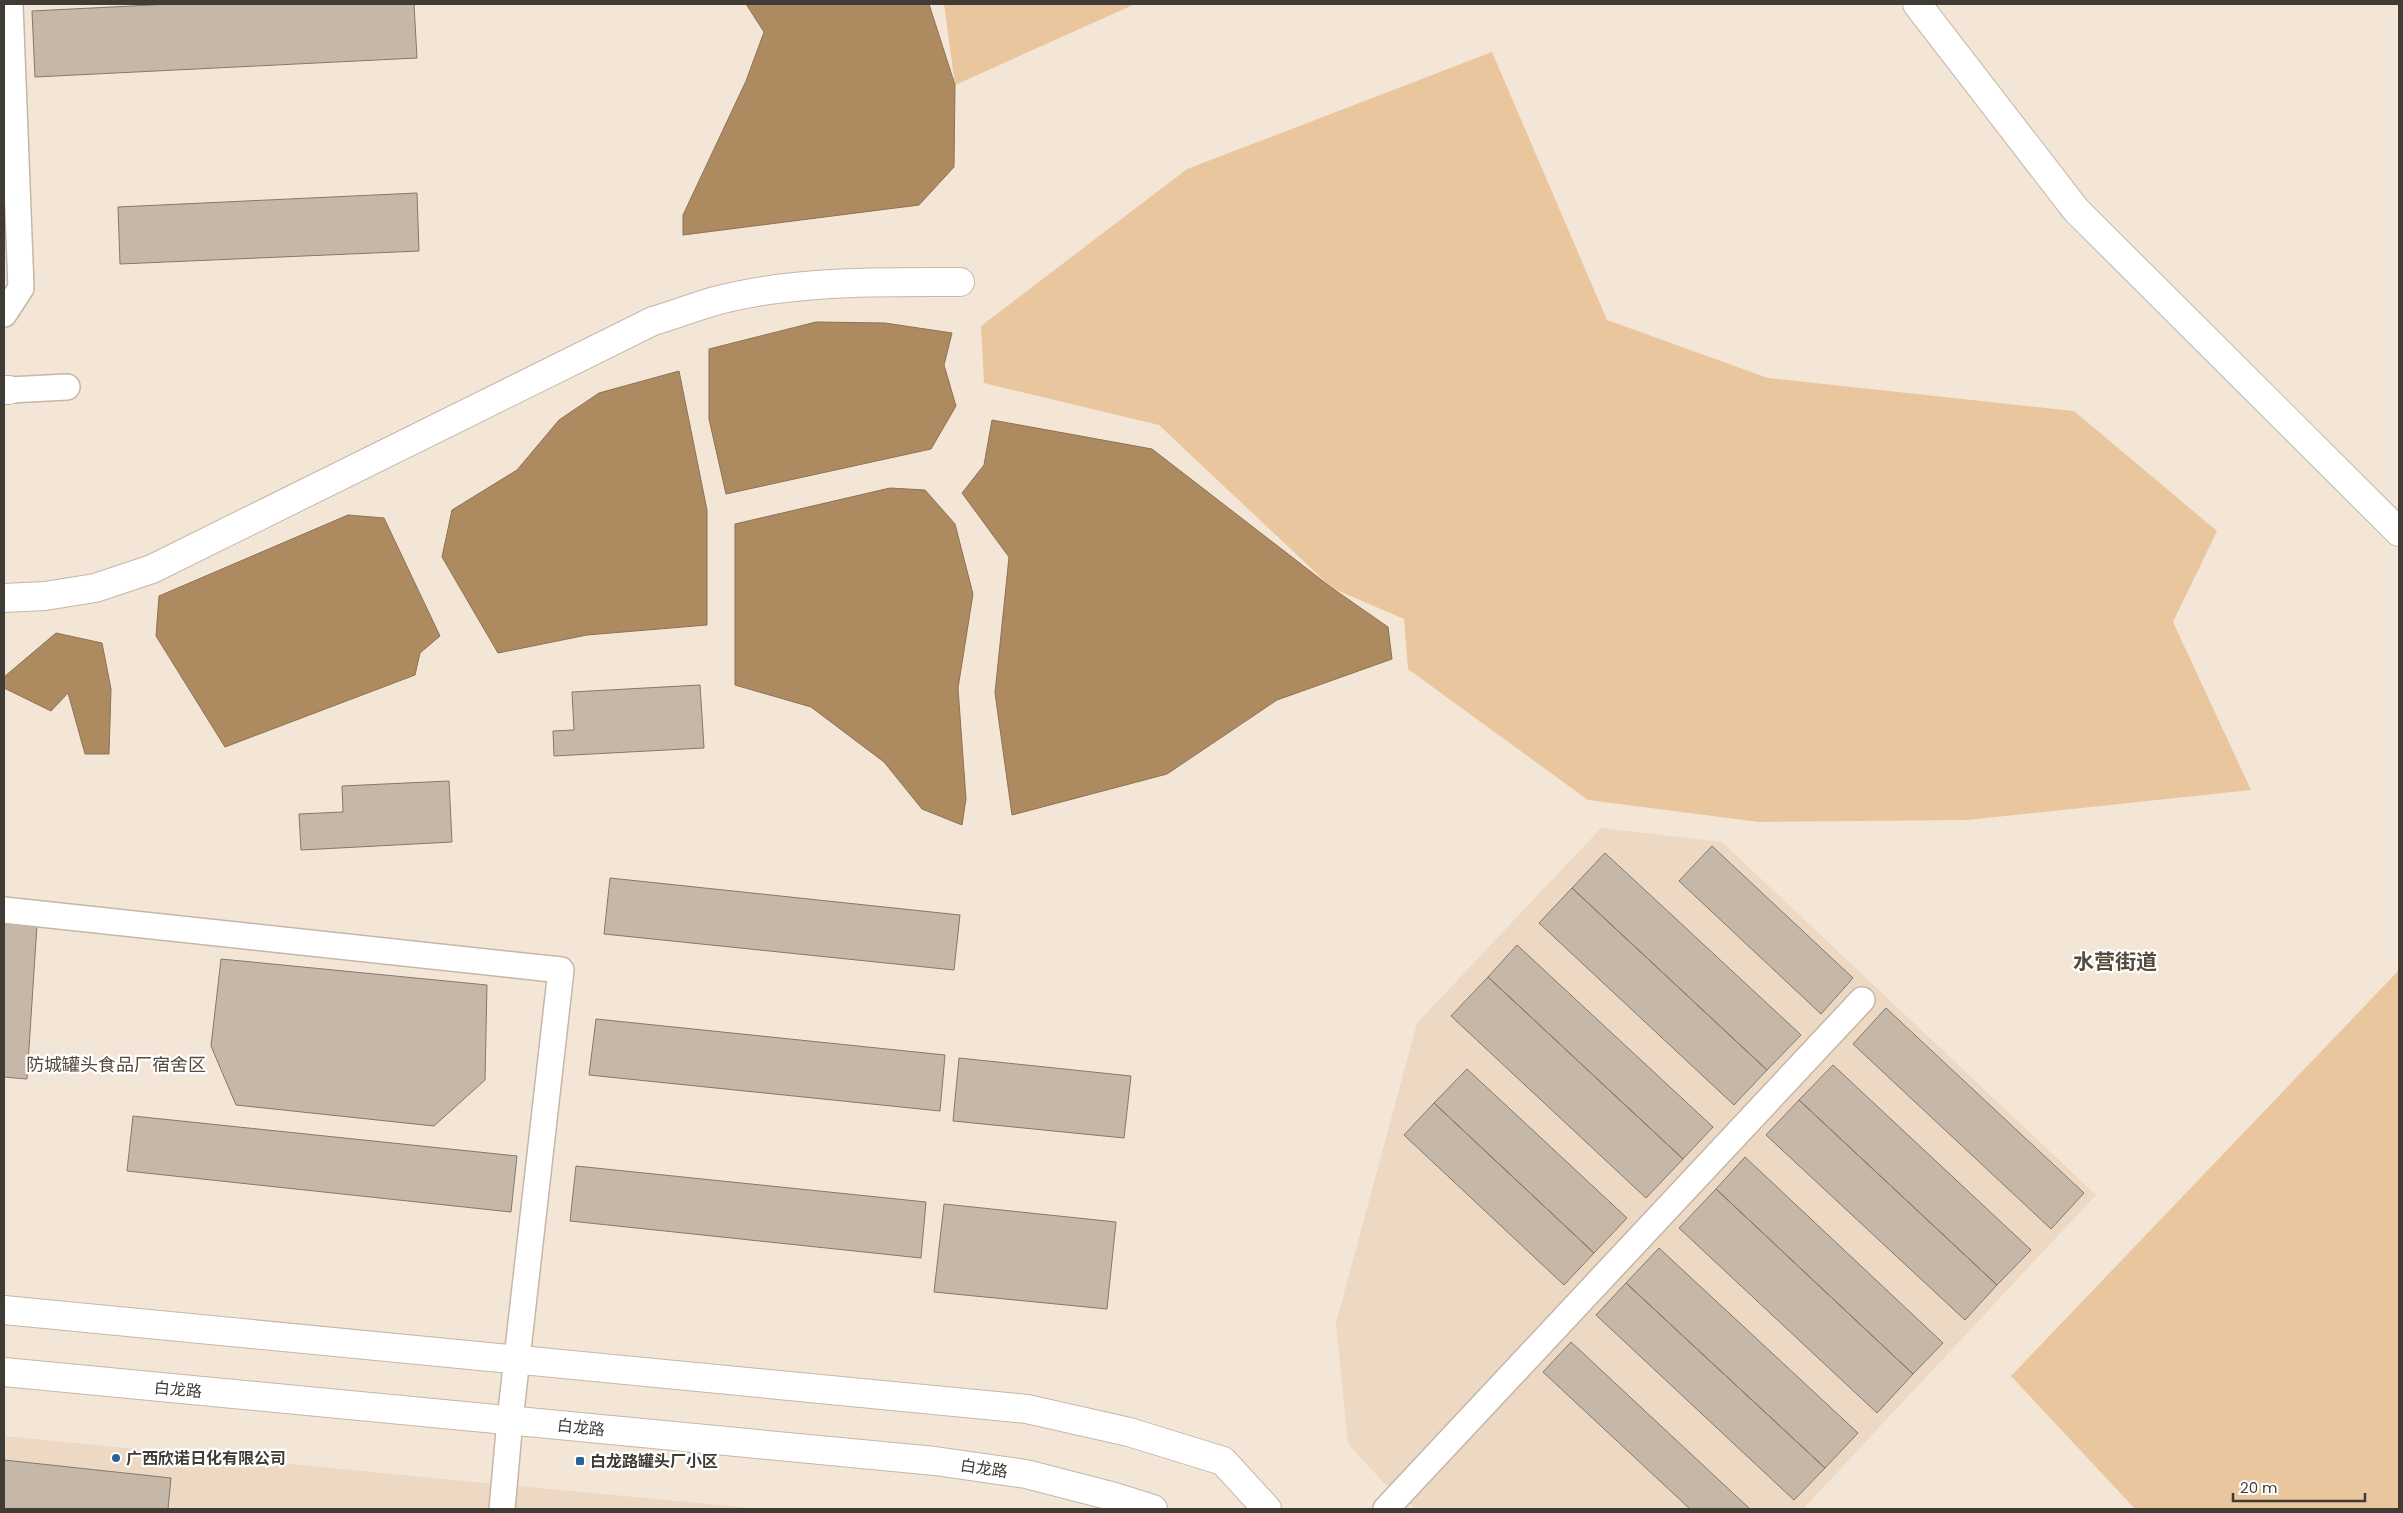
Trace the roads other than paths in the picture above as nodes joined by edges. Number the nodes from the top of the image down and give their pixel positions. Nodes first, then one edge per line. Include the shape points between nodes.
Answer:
1 (10, 4) edge
2 (1916, 4) edge
3 (960, 282) dead end
4 (4, 314) edge
5 (68, 387) dead end
6 (6, 390) edge
7 (2399, 532) edge
8 (4, 598) edge
9 (4, 910) edge
10 (1862, 1000) dead end
11 (4, 1310) edge
12 (517, 1359) junction
13 (4, 1372) edge
14 (510, 1420) junction
15 (502, 1509) edge
16 (1153, 1509) edge
17 (1267, 1509) edge
18 (1386, 1509) edge

1 - 4 lane via 21,288
2 - 7 street via 2076,210
3 - 8 street via 847,282 780,290 716,301 662,318 152,569 95,588 46,596
5 - 6 lane
9 - 12 lane via 561,970
10 - 18 lane
11 - 12 street
12 - 14 lane
12 - 17 street via 1027,1409 1129,1432 1223,1462
13 - 14 street, 白龙路
14 - 15 lane
14 - 16 street, 白龙路 via 1026,1474

